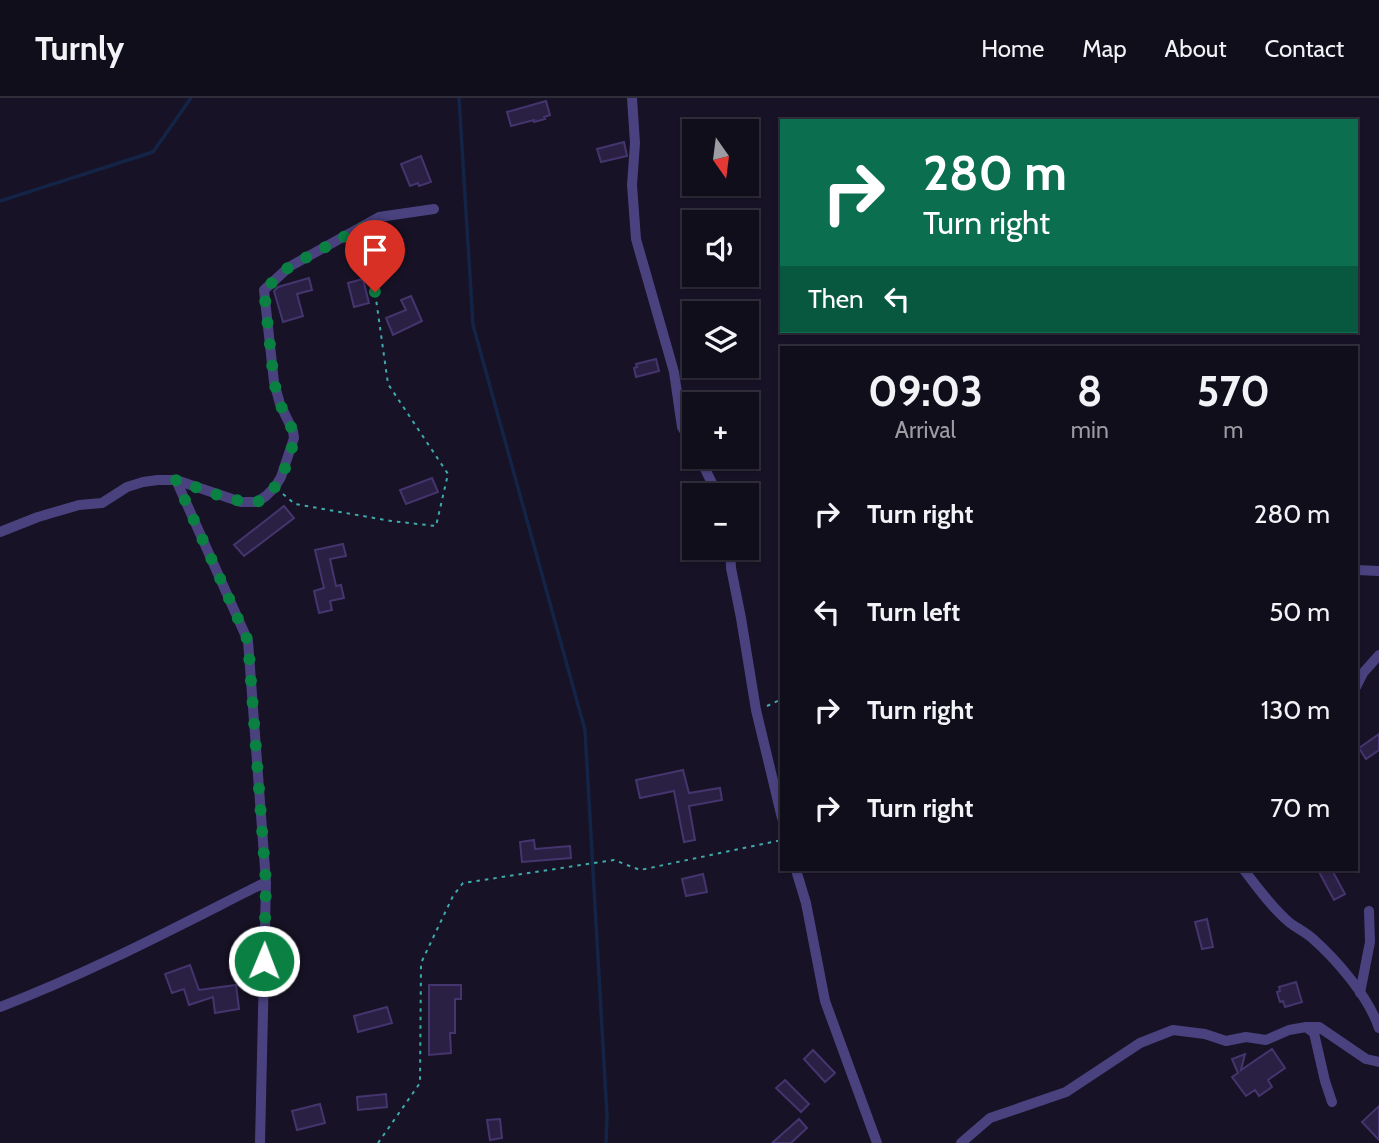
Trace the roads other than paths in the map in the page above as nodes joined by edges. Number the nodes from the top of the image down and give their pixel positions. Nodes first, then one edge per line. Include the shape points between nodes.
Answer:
1 (632, 98) edge
2 (434, 209) dead end
3 (682, 427) edge
4 (176, 480) junction
5 (0, 532) edge
6 (731, 560) edge
7 (1358, 570) edge
8 (1379, 571) edge
9 (1379, 655) edge
10 (1358, 683) edge
11 (780, 810) edge
12 (796, 871) edge
13 (1245, 871) edge
14 (266, 883) junction
15 (1369, 911) dead end
16 (1360, 993) junction
17 (0, 1007) edge
18 (1377, 1012) edge
19 (1306, 1027) junction
20 (1379, 1028) edge
21 (1379, 1062) edge
22 (1332, 1102) dead end
23 (260, 1143) edge
24 (877, 1143) edge
25 (961, 1143) edge

1 - 3 street via 636,239 674,372
2 - 4 street via 379,217 289,267 264,290 274,382 294,438 275,487 257,502 241,502
4 - 5 street via 143,482 102,503 79,505
4 - 14 street via 248,641
6 - 11 street via 756,710
7 - 8 street
9 - 10 street
12 - 24 street via 825,1001
13 - 16 street via 1289,922 1334,960
14 - 17 street
14 - 23 street
15 - 16 street via 1370,943
16 - 18 street
18 - 20 street
19 - 21 street via 1319,1027
19 - 22 street via 1314,1033
19 - 25 street via 1266,1040 1226,1041 1173,1030 1140,1043 1066,1092 990,1118

